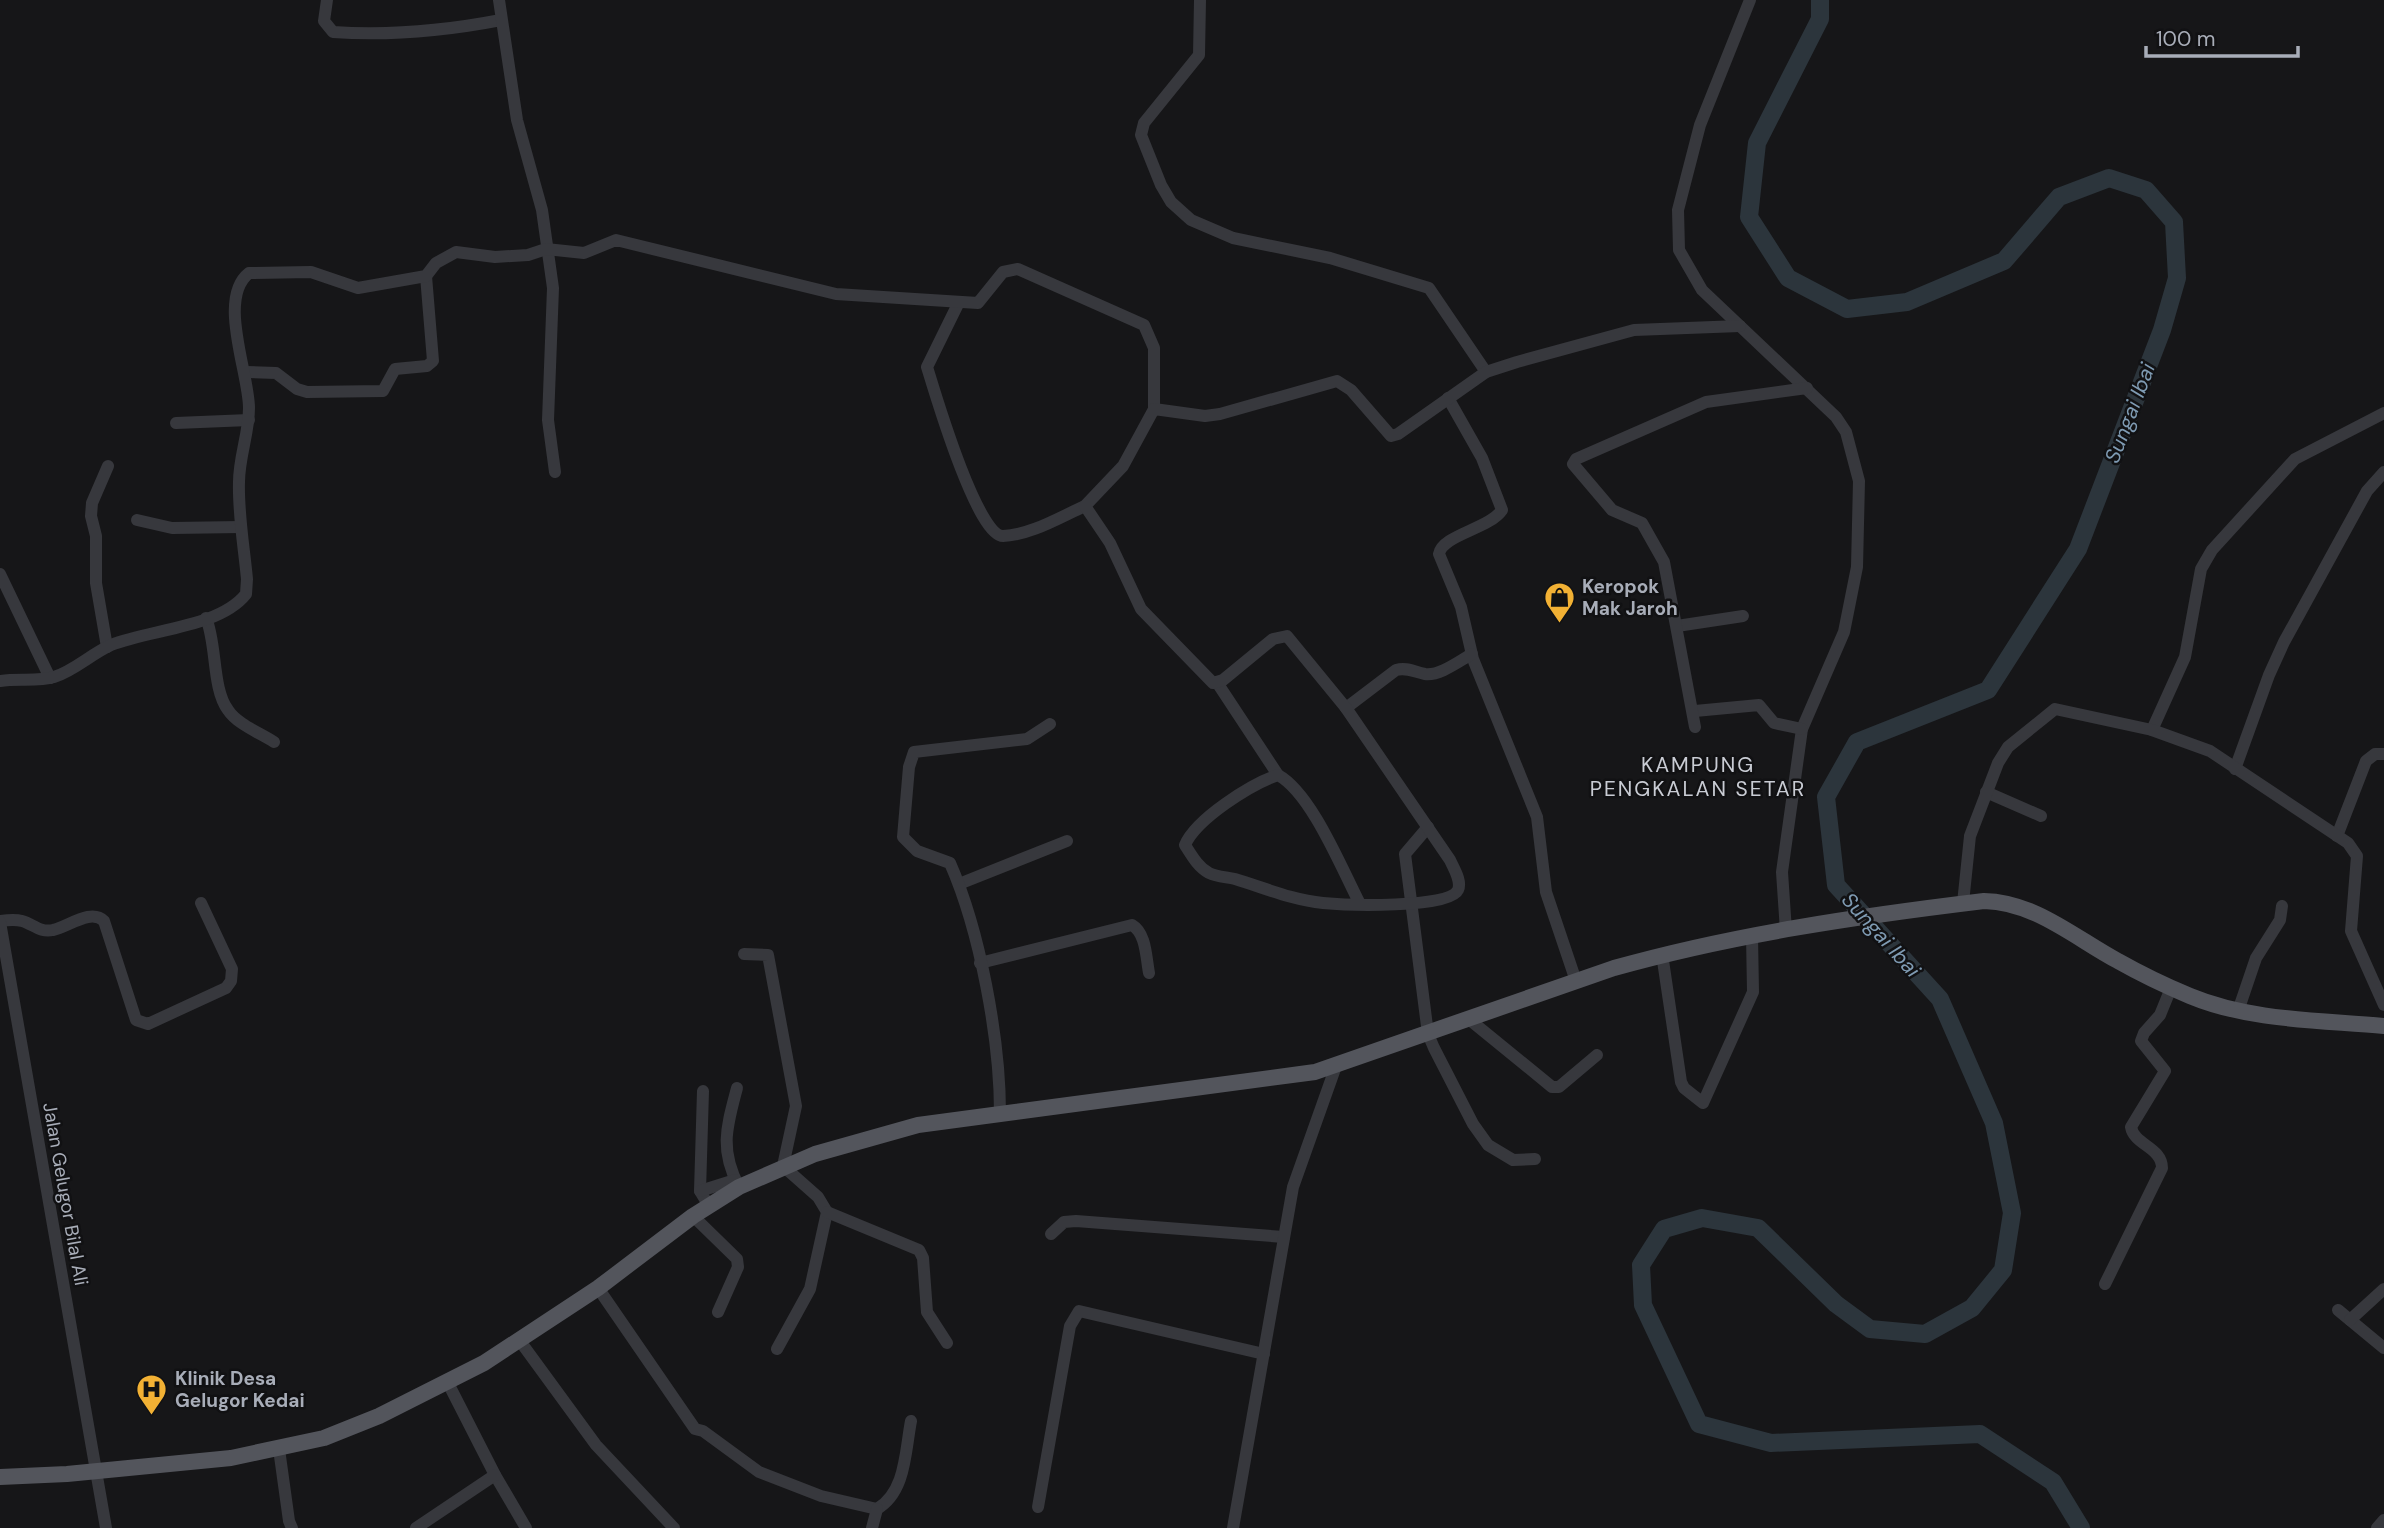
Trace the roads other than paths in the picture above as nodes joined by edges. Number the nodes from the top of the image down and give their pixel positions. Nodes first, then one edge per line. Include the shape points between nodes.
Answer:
1 (327, 0) edge
2 (499, 0) edge
3 (1200, 0) edge
4 (1749, 0) edge
5 (501, 20) junction
6 (546, 249) junction
7 (426, 276) junction
8 (959, 302) junction
9 (1740, 326) junction
10 (246, 372) junction
11 (1486, 372) junction
12 (1807, 388) junction
13 (1448, 398) junction
14 (1154, 409) junction
15 (2384, 413) edge
16 (249, 419) junction
17 (176, 423) dead end
18 (108, 466) dead end
19 (555, 472) dead end
20 (2384, 472) edge
21 (1085, 506) junction
22 (136, 520) dead end
23 (241, 527) junction
24 (0, 575) edge
25 (1743, 616) dead end
26 (206, 618) junction
27 (1677, 626) junction
28 (107, 647) junction
29 (1472, 654) junction
30 (50, 678) junction
31 (0, 681) edge
32 (1218, 684) junction
33 (1346, 708) junction
34 (1695, 711) junction
35 (1050, 724) dead end
36 (1695, 727) dead end
37 (1802, 729) junction
38 (2152, 730) junction
39 (274, 742) dead end
40 (2384, 754) edge
41 (2235, 769) junction
42 (1278, 775) junction
43 (1986, 792) junction
44 (2041, 816) dead end
45 (1428, 827) junction
46 (2337, 836) junction
47 (1067, 841) dead end
48 (959, 884) junction
49 (1359, 902) junction
50 (201, 903) dead end
51 (1963, 903) junction
52 (1411, 906) junction
53 (2282, 906) dead end
54 (0, 922) edge
55 (1786, 931) junction
56 (1752, 936) junction
57 (744, 954) dead end
58 (1662, 954) junction
59 (980, 963) junction
60 (3, 969) edge
61 (1149, 972) dead end
62 (1576, 981) junction
63 (2171, 988) junction
64 (2384, 1005) edge
65 (2238, 1011) junction
66 (1470, 1020) junction
67 (2384, 1026) edge
68 (1428, 1034) junction
69 (1597, 1055) dead end
70 (1336, 1066) junction
71 (737, 1088) dead end
72 (703, 1091) dead end
73 (1000, 1113) junction
74 (1535, 1159) dead end
75 (783, 1166) junction
76 (737, 1183) junction
77 (700, 1191) junction
78 (709, 1206) junction
79 (827, 1212) junction
80 (693, 1216) junction
81 (1051, 1234) dead end
82 (1284, 1237) junction
83 (2105, 1284) dead end
84 (598, 1288) junction
85 (2384, 1289) edge
86 (2338, 1310) dead end
87 (718, 1312) dead end
88 (2350, 1320) junction
89 (520, 1341) junction
90 (947, 1343) dead end
91 (2384, 1348) edge
92 (777, 1349) dead end
93 (1264, 1354) junction
94 (448, 1383) junction
95 (911, 1421) dead end
96 (279, 1449) junction
97 (92, 1472) junction
98 (495, 1475) junction
99 (0, 1477) edge
100 (1038, 1507) dead end
101 (877, 1509) junction
102 (2384, 1520) edge
103 (106, 1528) edge
104 (292, 1528) edge
105 (416, 1528) edge
106 (526, 1528) edge
107 (674, 1528) edge
108 (872, 1528) edge
109 (1233, 1528) edge
110 (2376, 1528) edge

1 - 5 street via 324,21 333,32 437,32
2 - 5 street
3 - 11 street via 1199,55 1144,123 1141,135 1171,202 1191,220 1233,239 1330,258 1429,288
4 - 9 street via 1700,125 1678,210 1677,236 1685,263 1702,290
5 - 6 street via 519,128 542,210
6 - 7 street via 513,257 456,252 436,263
6 - 8 street via 584,253 617,240 836,294
6 - 19 street via 553,288 548,421
7 - 10 street via 358,288 311,272 249,273 238,286 235,330
7 - 10 street via 433,361 427,366 396,369 383,391 307,392 276,373
8 - 14 street via 983,301 1003,272 1018,269 1132,318 1151,336
8 - 21 street via 927,367 938,410 991,531 1002,536 1034,528
9 - 11 street via 1634,330
9 - 12 street
10 - 16 street
11 - 13 street
12 - 27 street via 1706,402 1576,458 1573,466 1608,505 1622,516 1638,520 1649,534 1664,562
12 - 37 street via 1846,432 1859,481 1860,536 1844,632
13 - 14 street via 1391,436 1351,390 1337,381 1220,414
13 - 29 street via 1482,458 1502,506 1492,520 1439,549 1461,607
14 - 21 street via 1123,466
15 - 38 street via 2295,458 2204,560 2185,657
16 - 17 street
16 - 23 street via 239,474
18 - 28 street via 91,516
20 - 41 street via 2367,491 2284,642
21 - 32 street via 1110,543 1141,609
22 - 23 street via 172,528
23 - 26 street via 246,594
24 - 30 street
25 - 27 street
26 - 28 street
26 - 39 street via 227,709
27 - 34 street
28 - 30 street
29 - 33 street via 1427,675 1396,670
29 - 62 street via 1537,817 1543,880
30 - 31 street
32 - 33 street via 1273,639 1287,636
32 - 42 street
33 - 45 street
34 - 36 street
34 - 37 street via 1759,705 1774,723
35 - 48 street via 1027,739 914,752 910,757 903,837 917,850 950,863
37 - 55 street via 1782,872
38 - 41 street via 2210,751
38 - 43 street via 2054,709 2003,754
40 - 46 street via 2366,761
41 - 46 street
42 - 49 street via 1316,817
42 - 49 street via 1234,799 1189,836 1185,845 1194,861 1210,874 1287,896 1322,903
43 - 44 street
43 - 51 street via 1970,836
45 - 52 street via 1405,854
45 - 52 street via 1455,871 1458,891 1452,898
46 - 64 street via 2357,856 2351,931
47 - 48 street
48 - 59 street
49 - 52 street
50 - 54 street via 232,969 231,981 226,988 148,1024 136,1020 99,917 51,931 18,920
51 - 55 main road
51 - 63 main road via 1999,901 2024,908
52 - 68 street
53 - 65 street via 2280,920 2256,958
54 - 60 street, Jalan Gelugor Bilal Ali
55 - 56 main road
56 - 58 main road
56 - 58 street via 1753,992 1703,1103 1681,1082
57 - 75 street via 768,955 777,991 786,1067 796,1106
58 - 62 main road
59 - 61 street via 1132,925 1142,938
59 - 73 street via 998,1063
60 - 97 street, Jalan Gelugor Bilal Ali
62 - 66 main road
63 - 65 main road
63 - 83 street via 2160,1015 2141,1041 2165,1071 2132,1127 2133,1135 2159,1156 2162,1168
65 - 67 main road
66 - 68 main road
66 - 69 street via 1552,1087 1559,1087
68 - 70 main road
68 - 74 street via 1480,1136 1513,1160
70 - 73 main road
70 - 82 street via 1293,1187
71 - 76 street via 725,1153
72 - 77 street
73 - 75 main road via 918,1125
75 - 76 main road
75 - 79 street via 818,1197
76 - 77 street
76 - 78 main road
77 - 78 street
78 - 80 main road
79 - 90 street via 919,1251 929,1319
79 - 92 street via 810,1289
80 - 84 main road
80 - 87 street via 737,1259 738,1267
81 - 82 street via 1064,1222 1076,1222
82 - 93 street
84 - 89 main road
84 - 101 street via 695,1429 759,1472 821,1496
85 - 88 street
86 - 88 street
88 - 91 street
89 - 94 main road
89 - 107 street via 596,1445
93 - 100 street via 1079,1311 1070,1326
93 - 109 street
94 - 96 main road via 324,1438
94 - 98 street
95 - 101 street via 898,1489
96 - 97 main road
96 - 104 street
97 - 99 main road
97 - 103 street, Jalan Gelugor Bilal Ali
98 - 105 street
98 - 106 street
101 - 108 street
102 - 110 street

